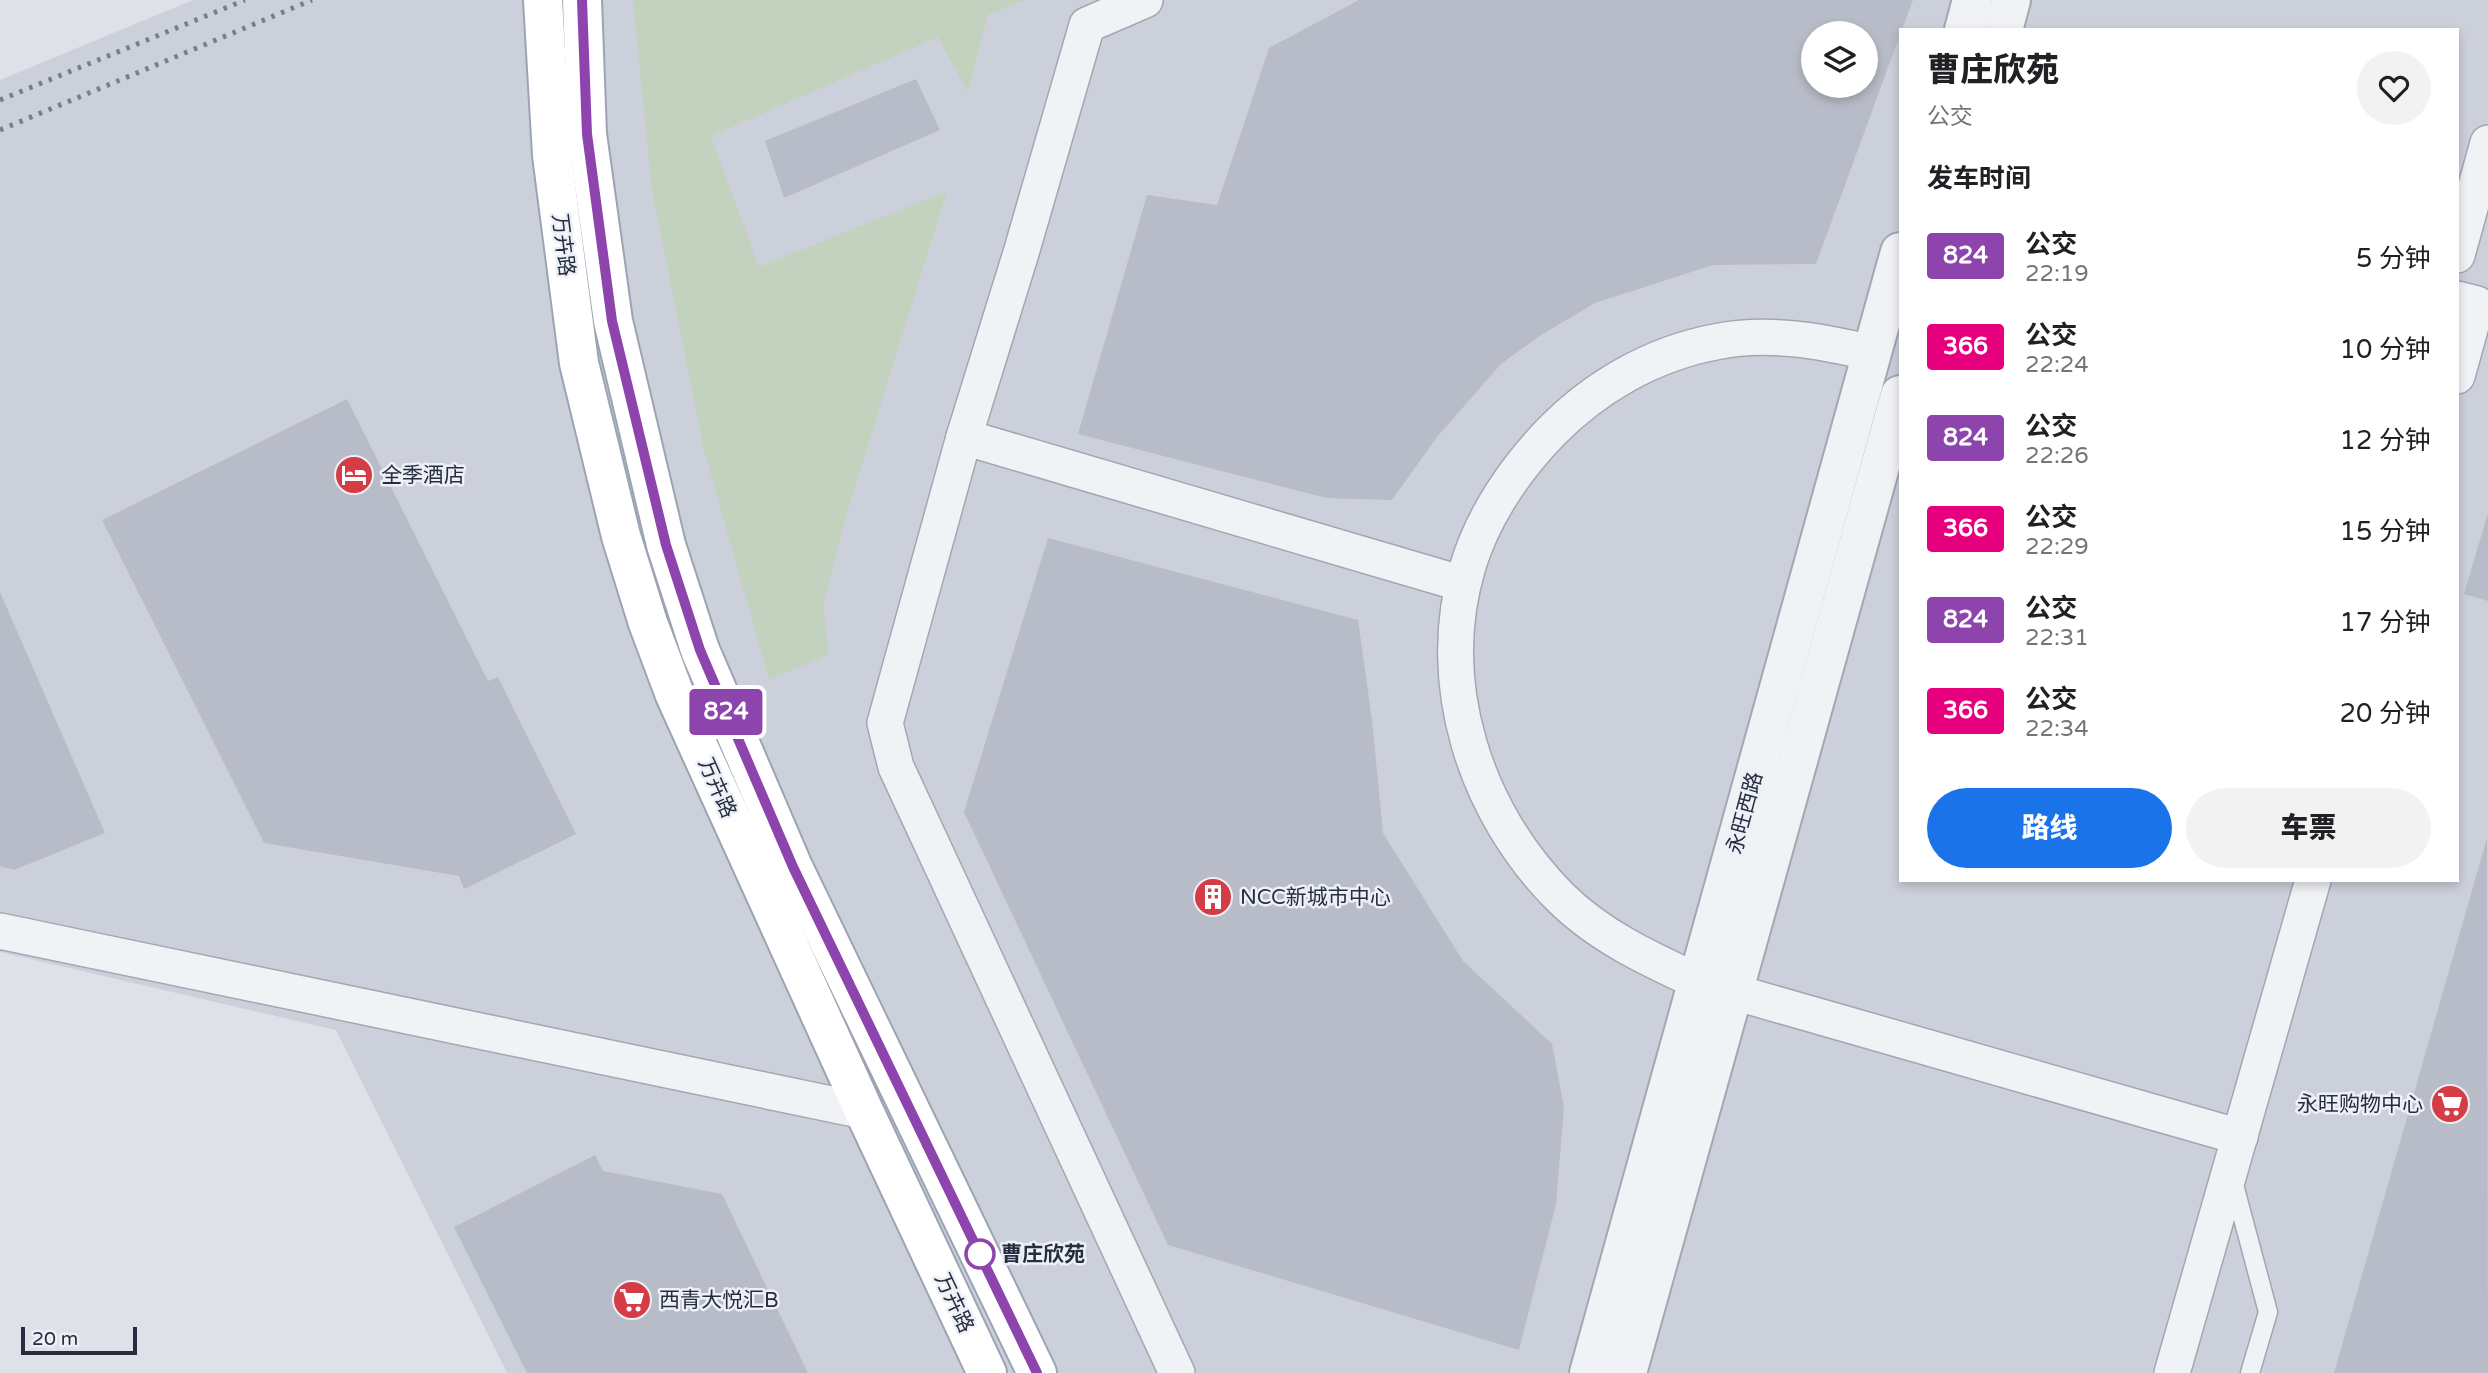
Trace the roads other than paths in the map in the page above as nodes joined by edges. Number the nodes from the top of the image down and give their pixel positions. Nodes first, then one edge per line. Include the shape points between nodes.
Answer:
1 (543, 0) edge
2 (582, 0) edge
3 (1145, 0) edge
4 (1972, 0) edge
5 (2011, 0) edge
6 (1965, 28) edge
7 (2004, 28) edge
8 (2488, 143) edge
9 (2459, 248) edge
10 (1899, 256) edge
11 (2459, 300) edge
12 (1872, 353) junction
13 (2459, 369) edge
14 (1899, 398) edge
15 (964, 437) junction
16 (1463, 584) junction
17 (2312, 882) edge
18 (0, 932) edge
19 (1716, 987) junction
20 (864, 1111) junction
21 (2239, 1137) junction
22 (2230, 1170) junction
23 (987, 1373) edge
24 (1037, 1373) edge
25 (1177, 1373) edge
26 (1589, 1373) edge
27 (1627, 1373) edge
28 (2172, 1373) edge
29 (2250, 1373) edge

1 - 20 main road, 万卉路 via 552,155 579,363 621,536 675,695
2 - 24 main road, 万卉路 via 587,134 612,321 666,545 700,650 793,867
3 - 15 street via 1087,25
4 - 6 street
5 - 7 street
8 - 9 street
10 - 12 street, 永旺西路
11 - 13 street via 2477,304
12 - 16 street via 1797,338 1743,338 1688,348 1618,379 1576,409 1518,470 1489,517
12 - 19 street, 永旺西路
14 - 19 street, 永旺西路
15 - 16 street
15 - 25 street via 885,723 896,767
16 - 19 street via 1457,633 1460,709 1481,782 1506,828 1561,898 1591,923 1623,945
17 - 21 street
18 - 20 street
19 - 21 street
19 - 26 street, 永旺西路
19 - 27 street, 永旺西路
20 - 23 main road, 万卉路
21 - 22 street
22 - 28 street
22 - 29 lane via 2268,1312

